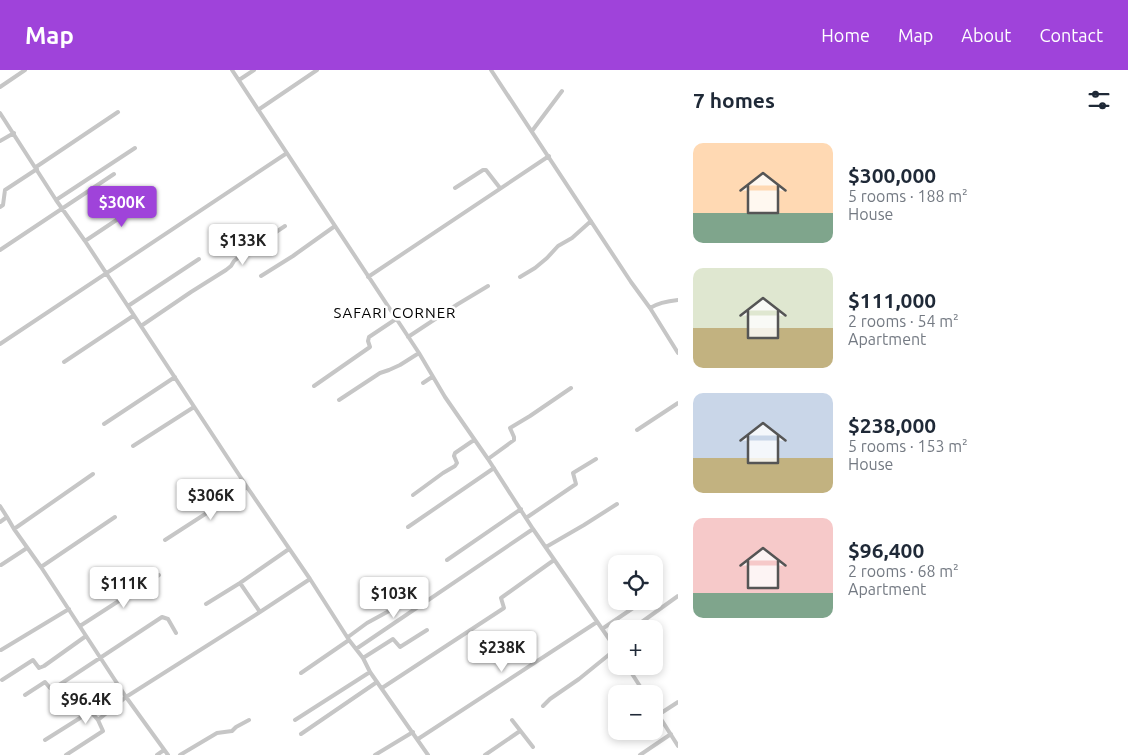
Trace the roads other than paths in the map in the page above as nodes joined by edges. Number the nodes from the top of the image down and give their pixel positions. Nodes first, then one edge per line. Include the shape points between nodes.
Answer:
1 (26, 70) edge
2 (232, 70) edge
3 (254, 70) edge
4 (317, 70) edge
5 (491, 70) edge
6 (239, 80) junction
7 (0, 87) edge
8 (562, 91) dead end
9 (258, 110) junction
10 (118, 112) dead end
11 (0, 113) edge
12 (532, 131) junction
13 (14, 133) junction
14 (0, 141) edge
15 (135, 148) dead end
16 (287, 153) junction
17 (549, 156) junction
18 (36, 168) junction
19 (114, 174) dead end
20 (455, 188) dead end
21 (500, 188) junction
22 (56, 200) junction
23 (148, 200) dead end
24 (0, 207) edge
25 (63, 208) junction
26 (591, 221) junction
27 (285, 226) dead end
28 (335, 226) junction
29 (85, 241) junction
30 (0, 250) edge
31 (199, 259) dead end
32 (106, 273) junction
33 (261, 276) dead end
34 (368, 277) junction
35 (520, 277) dead end
36 (488, 286) dead end
37 (678, 300) edge
38 (128, 306) junction
39 (650, 308) junction
40 (134, 316) junction
41 (396, 319) junction
42 (141, 326) junction
43 (408, 337) junction
44 (0, 344) edge
45 (678, 352) edge
46 (419, 353) junction
47 (64, 362) dead end
48 (432, 377) junction
49 (175, 378) junction
50 (423, 383) dead end
51 (314, 386) dead end
52 (571, 388) dead end
53 (339, 400) dead end
54 (678, 403) edge
55 (194, 407) junction
56 (104, 424) dead end
57 (637, 430) dead end
58 (474, 440) junction
59 (134, 446) dead end
60 (488, 458) junction
61 (596, 459) dead end
62 (494, 468) junction
63 (93, 474) dead end
64 (247, 487) junction
65 (413, 495) dead end
66 (617, 504) dead end
67 (0, 506) edge
68 (521, 509) junction
69 (8, 517) junction
70 (115, 517) dead end
71 (526, 518) junction
72 (0, 522) edge
73 (408, 527) dead end
74 (14, 529) junction
75 (533, 529) junction
76 (165, 540) dead end
77 (546, 547) junction
78 (27, 548) junction
79 (289, 549) junction
80 (447, 560) dead end
81 (554, 560) junction
82 (1, 565) dead end
83 (41, 567) junction
84 (159, 576) dead end
85 (310, 579) junction
86 (416, 579) dead end
87 (240, 583) junction
88 (678, 596) edge
89 (206, 604) dead end
90 (69, 609) junction
91 (630, 610) edge
92 (260, 612) junction
93 (645, 620) edge
94 (597, 622) junction
95 (80, 626) junction
96 (602, 629) junction
97 (427, 630) dead end
98 (176, 633) dead end
99 (608, 635) edge
100 (86, 636) junction
101 (348, 638) junction
102 (356, 649) junction
103 (1, 650) edge
104 (608, 655) edge
105 (101, 658) junction
106 (363, 658) junction
107 (370, 672) junction
108 (301, 673) dead end
109 (2, 680) dead end
110 (377, 682) junction
111 (382, 688) junction
112 (25, 696) dead end
113 (126, 697) junction
114 (678, 702) edge
115 (544, 706) dead end
116 (663, 712) edge
117 (98, 720) junction
118 (249, 720) dead end
119 (295, 720) dead end
120 (512, 720) dead end
121 (663, 722) edge
122 (413, 732) junction
123 (520, 732) junction
124 (301, 734) dead end
125 (671, 734) junction
126 (418, 739) junction
127 (45, 740) dead end
128 (678, 746) edge
129 (533, 747) dead end
130 (164, 750) junction
131 (66, 755) edge
132 (157, 755) edge
133 (168, 755) edge
134 (180, 755) edge
135 (374, 755) edge
136 (428, 755) edge
137 (485, 755) edge
138 (640, 755) edge

1 - 7 street
2 - 6 street
3 - 6 street
4 - 9 street
5 - 12 street
6 - 9 street
8 - 12 street
9 - 16 street
10 - 18 street
11 - 13 street
12 - 17 street
13 - 14 street
13 - 18 street
15 - 22 street
16 - 28 street
16 - 32 street
17 - 21 street
17 - 26 street
18 - 22 street
18 - 24 street via 5,190
19 - 25 street
20 - 21 street via 486,170
21 - 34 street
22 - 25 street
23 - 29 street
25 - 29 street
25 - 30 street
26 - 35 street
26 - 39 street
27 - 42 street
28 - 33 street
28 - 34 street
29 - 32 street
31 - 38 street
32 - 38 street
32 - 44 street
34 - 41 street
36 - 43 street
37 - 39 street
38 - 40 street
39 - 45 street
40 - 42 street
40 - 47 street
41 - 43 street
41 - 51 street via 369,337 370,347
42 - 49 street
43 - 46 street
46 - 48 street
46 - 53 street via 380,373
48 - 50 street
48 - 58 street
49 - 55 street
49 - 56 street
52 - 60 street via 510,428 514,440
54 - 57 street
55 - 59 street
55 - 64 street
58 - 60 street
58 - 65 street via 455,453 455,466
60 - 62 street
61 - 71 street via 573,474 576,484
62 - 68 street
62 - 73 street
63 - 74 street
64 - 76 street
64 - 79 street
66 - 77 street
67 - 69 street
68 - 71 street
68 - 80 street
69 - 72 street
69 - 74 street
70 - 83 street
71 - 75 street
74 - 78 street
75 - 77 street
75 - 102 street
77 - 81 street
78 - 82 street
78 - 83 street
79 - 85 street
79 - 87 street
81 - 94 street
81 - 111 street via 501,598 504,608
83 - 90 street
84 - 95 street
85 - 92 street
85 - 101 street
86 - 101 street via 390,595 393,606 389,611
87 - 89 street
87 - 92 street
88 - 93 street
90 - 95 street
90 - 103 street
91 - 96 street
92 - 113 street
94 - 96 street
94 - 126 street
95 - 100 street
96 - 99 street
97 - 106 street via 400,647 393,640
98 - 105 street via 168,619 162,617
100 - 105 street
100 - 109 street via 44,666 39,668 34,660
101 - 102 street
101 - 108 street
102 - 106 street
104 - 115 street
105 - 112 street via 52,689 45,682
105 - 113 street
106 - 107 street
107 - 110 street
107 - 119 street
110 - 111 street
110 - 124 street
111 - 122 street
113 - 117 street
113 - 130 street
114 - 116 street
117 - 127 street via 88,713
117 - 131 street via 103,731
118 - 134 street via 232,731 217,733
120 - 123 street
121 - 125 street
122 - 126 street
122 - 135 street
123 - 129 street
123 - 137 street
125 - 128 street
125 - 138 street
126 - 136 street
130 - 132 street
130 - 133 street

